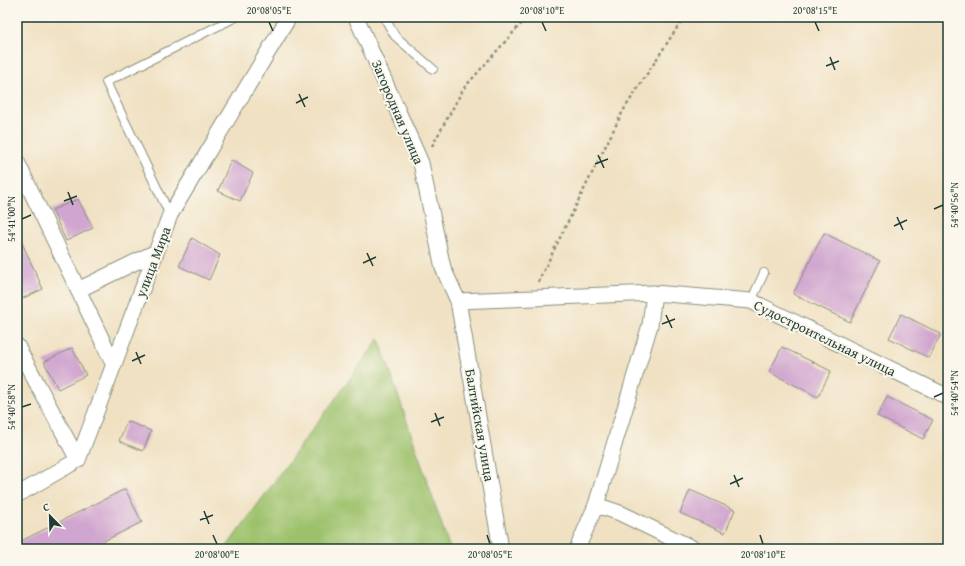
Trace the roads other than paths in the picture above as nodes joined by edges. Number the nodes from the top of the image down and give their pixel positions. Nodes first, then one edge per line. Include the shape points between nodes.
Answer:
1 (236, 17) edge
2 (289, 17) edge
3 (356, 17) edge
4 (384, 17) edge
5 (433, 69) dead end
6 (17, 162) edge
7 (170, 215) junction
8 (156, 252) junction
9 (764, 273) dead end
10 (78, 290) junction
11 (654, 293) junction
12 (458, 301) junction
13 (751, 301) junction
14 (17, 346) edge
15 (114, 365) junction
16 (948, 397) edge
17 (78, 460) junction
18 (17, 494) edge
19 (596, 505) junction
20 (502, 549) edge
21 (577, 549) edge
22 (694, 549) edge

1 - 7 lane via 106,82
2 - 7 street, улица Мира
3 - 12 street, Загородная улица via 421,164 443,268
4 - 5 lane via 395,36
6 - 10 street
7 - 8 street, улица Мира
8 - 10 street
8 - 15 street, улица Мира
9 - 13 lane
10 - 15 street
11 - 12 street, Судостроительная улица
11 - 13 street, Судостроительная улица
11 - 19 street via 650,325
12 - 20 street, Балтийская улица
13 - 16 street, Судостроительная улица
14 - 17 street
15 - 17 street, улица Мира
17 - 18 street
19 - 21 street
19 - 22 street via 620,513

